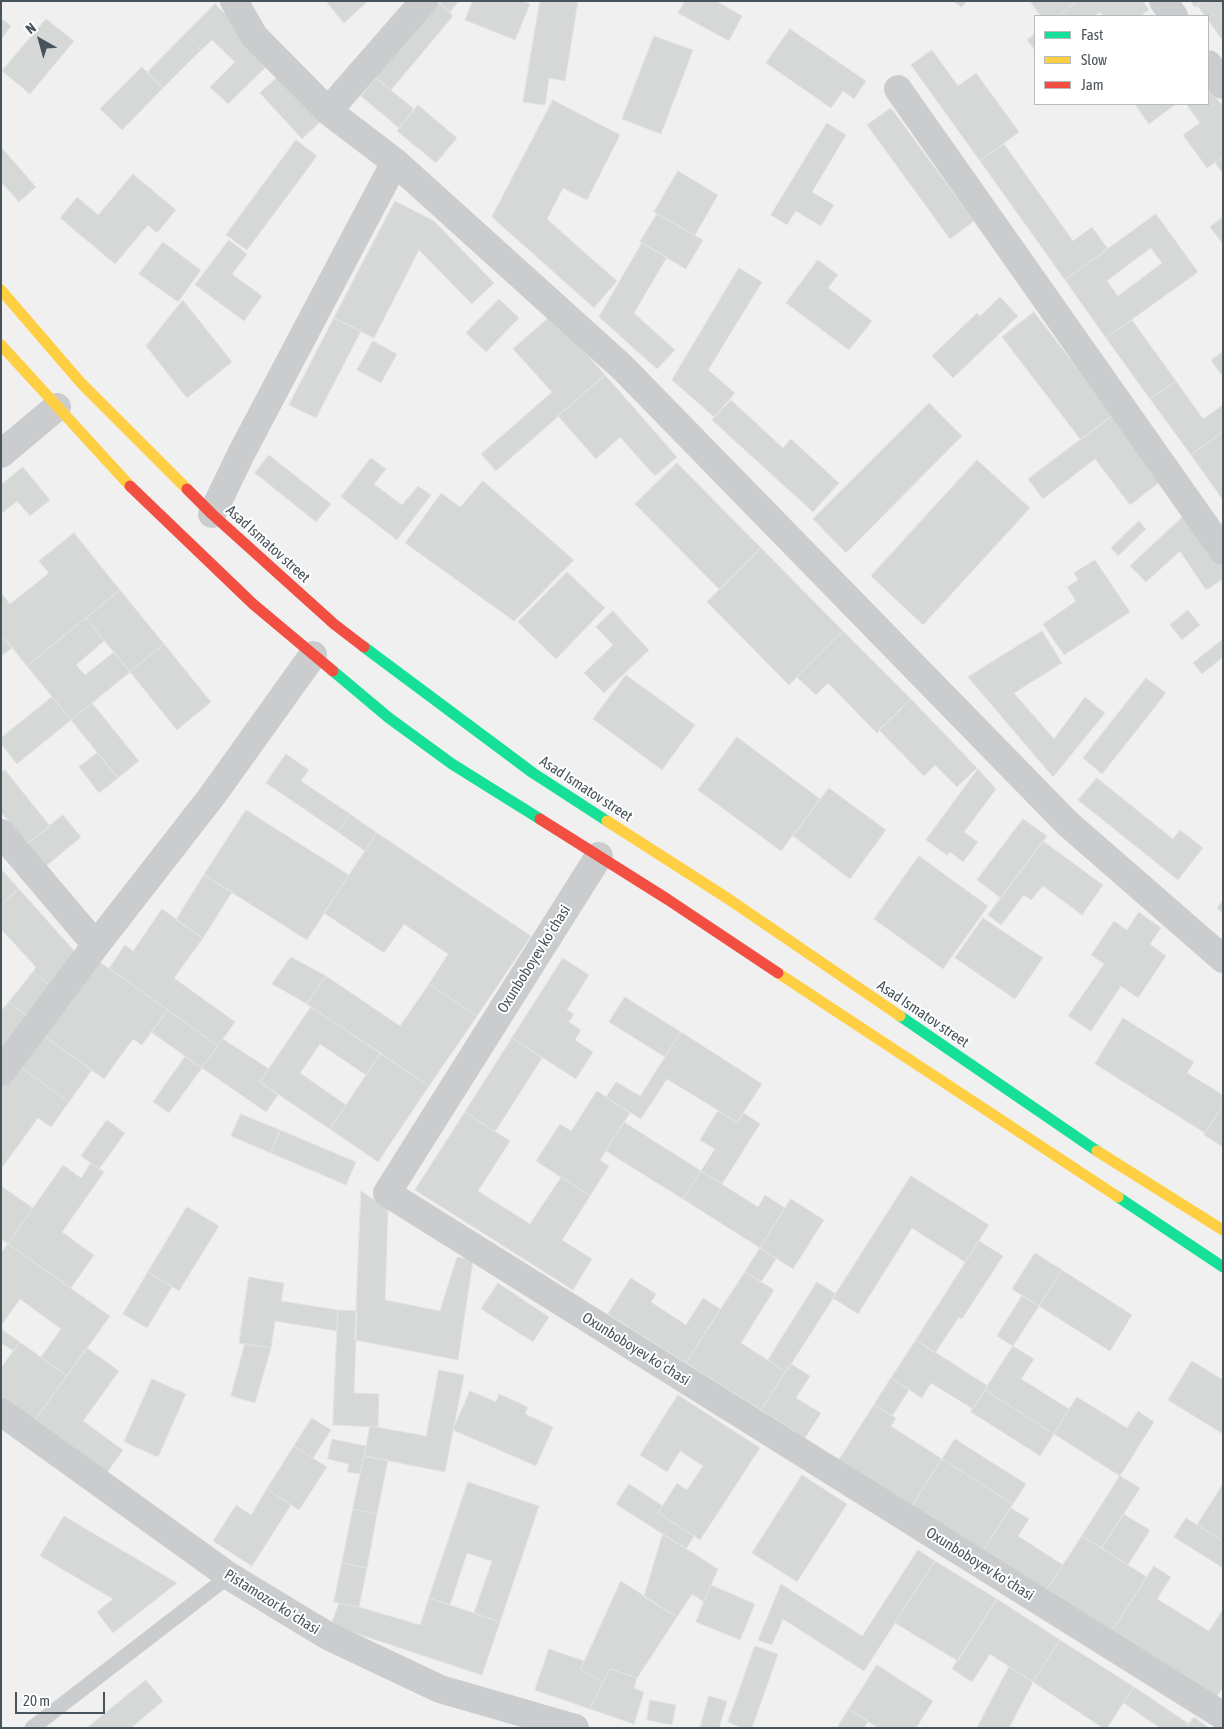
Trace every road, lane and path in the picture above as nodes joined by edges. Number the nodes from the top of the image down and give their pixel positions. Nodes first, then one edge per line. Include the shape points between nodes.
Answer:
1 (234, 1) edge
2 (424, 1) edge
3 (1163, 1) edge
4 (1173, 15) edge
5 (1209, 65) edge
6 (1223, 85) edge
7 (898, 89) dead end
8 (328, 111) junction
9 (395, 162) junction
10 (1, 290) edge
11 (1, 345) edge
12 (56, 407) junction
13 (1, 454) edge
14 (212, 514) junction
15 (1223, 551) edge
16 (313, 655) junction
17 (1, 833) edge
18 (599, 856) junction
19 (96, 946) junction
20 (1223, 959) edge
21 (1, 1072) edge
22 (1223, 1230) edge
23 (1223, 1267) edge
24 (1, 1412) edge
25 (229, 1576) junction
26 (1223, 1716) edge
27 (569, 1727) edge
28 (32, 1728) edge

1 - 8 street via 254,36
2 - 8 street
3 - 4 street
5 - 6 street
7 - 15 street
8 - 9 street
9 - 14 street
9 - 20 street via 622,367 1067,823
10 - 14 main road, Asad Ismatov street via 80,383
11 - 12 main road
12 - 13 street
12 - 16 main road via 190,545
14 - 22 main road, Asad Ismatov street via 334,624 533,774 727,898 1099,1152
16 - 18 main road via 388,718 452,764
16 - 19 street via 212,796
17 - 19 street
18 - 23 main road
18 - 26 street, Oxunboboyev koʻchasi via 387,1193
19 - 21 street
24 - 25 street, Pistamozor koʻchasi
25 - 27 street, Pistamozor koʻchasi via 328,1636 440,1689
25 - 28 lane

